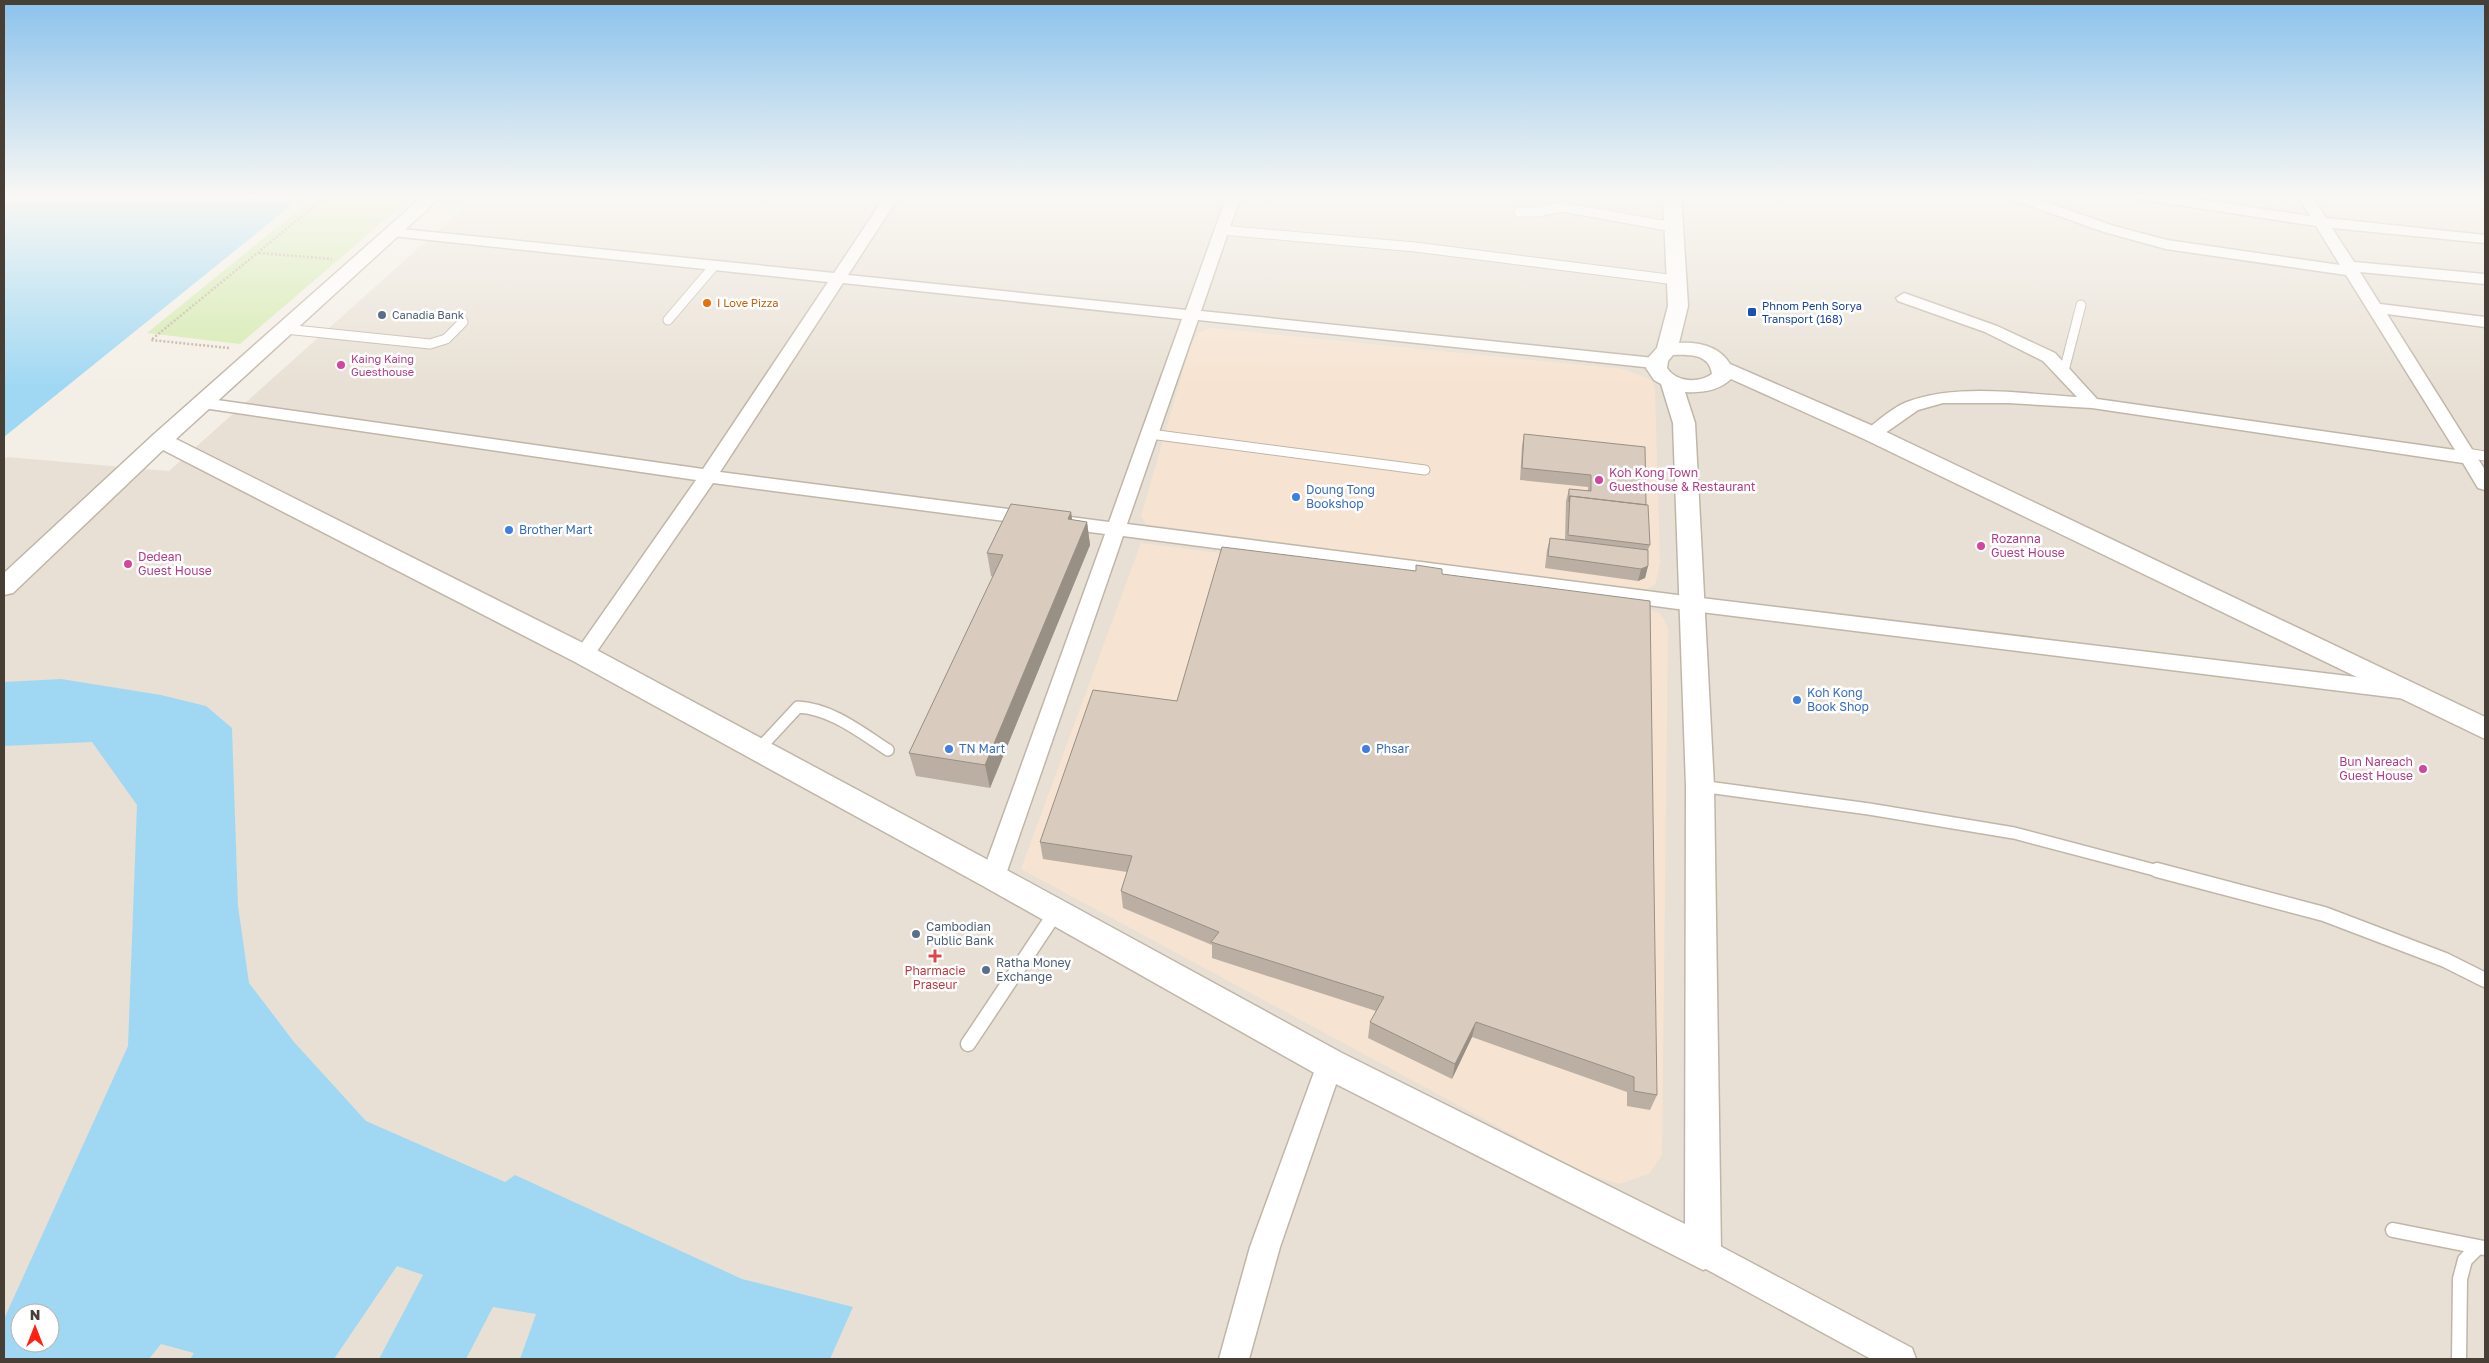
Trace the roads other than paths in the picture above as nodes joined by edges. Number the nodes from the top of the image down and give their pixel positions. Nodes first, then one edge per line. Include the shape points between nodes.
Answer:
1 (363, 259) edge
2 (644, 259) edge
3 (850, 259) edge
4 (1212, 259) edge
5 (1507, 259) edge
6 (1675, 259) edge
7 (2278, 259) edge
8 (2344, 259) edge
9 (714, 266) junction
10 (2350, 268) junction
11 (836, 279) junction
12 (2485, 279) edge
13 (1676, 280) junction
14 (1904, 298) dead end
15 (2081, 305) dead end
16 (1678, 306) junction
17 (2375, 308) junction
18 (1192, 316) junction
19 (668, 320) dead end
20 (463, 322) dead end
21 (2485, 322) edge
22 (285, 329) junction
23 (1704, 351) junction
24 (1660, 356) junction
25 (2064, 371) junction
26 (1715, 379) junction
27 (1671, 382) junction
28 (203, 403) junction
29 (2092, 403) junction
30 (1684, 424) junction
31 (1150, 434) junction
32 (1872, 434) junction
33 (161, 440) junction
34 (2473, 456) edge
35 (1425, 470) dead end
36 (708, 476) junction
37 (2485, 484) edge
38 (1117, 528) junction
39 (4, 588) edge
40 (1693, 604) junction
41 (584, 655) junction
42 (2408, 691) junction
43 (2485, 729) edge
44 (759, 749) junction
45 (888, 750) dead end
46 (1700, 786) junction
47 (993, 877) junction
48 (1056, 912) junction
49 (2485, 980) edge
50 (968, 1044) dead end
51 (1330, 1064) junction
52 (2393, 1230) dead end
53 (2482, 1248) edge
54 (1703, 1252) junction
55 (1234, 1359) edge
56 (1901, 1359) edge
57 (2459, 1359) edge

1 - 22 street
2 - 9 street
3 - 11 street
4 - 18 street
5 - 13 lane
6 - 13 street
7 - 10 street
8 - 10 street
9 - 11 street
9 - 19 lane
10 - 12 street
10 - 17 street
11 - 18 street
11 - 36 street
13 - 16 street
14 - 25 street via 2006,336 2049,357
15 - 25 lane
16 - 23 street
16 - 24 street
17 - 21 street
17 - 34 street
18 - 24 street
18 - 31 street
20 - 22 lane via 446,339 430,344
22 - 28 street
23 - 24 street via 1684,348
23 - 26 street via 1713,356
24 - 27 street via 1656,370
25 - 29 street
26 - 27 street via 1686,386
26 - 30 street
26 - 32 street via 1765,386
27 - 30 street
28 - 33 street
28 - 36 street
29 - 32 street via 1943,398 1912,406
29 - 34 street
30 - 40 street
31 - 35 lane
31 - 38 street
32 - 42 street
33 - 39 street
33 - 41 street
34 - 37 street
36 - 38 street
36 - 41 street
38 - 40 street
38 - 47 street
40 - 42 street
40 - 46 street
41 - 44 street
42 - 43 street
44 - 45 lane via 798,707 810,706
44 - 47 street
46 - 49 lane via 2014,833 2324,914 2445,960
46 - 54 street
47 - 48 street
48 - 50 lane
48 - 51 street
51 - 54 street
51 - 55 street via 1265,1247
52 - 53 lane
53 - 57 lane via 2465,1260 2460,1279
54 - 56 street

